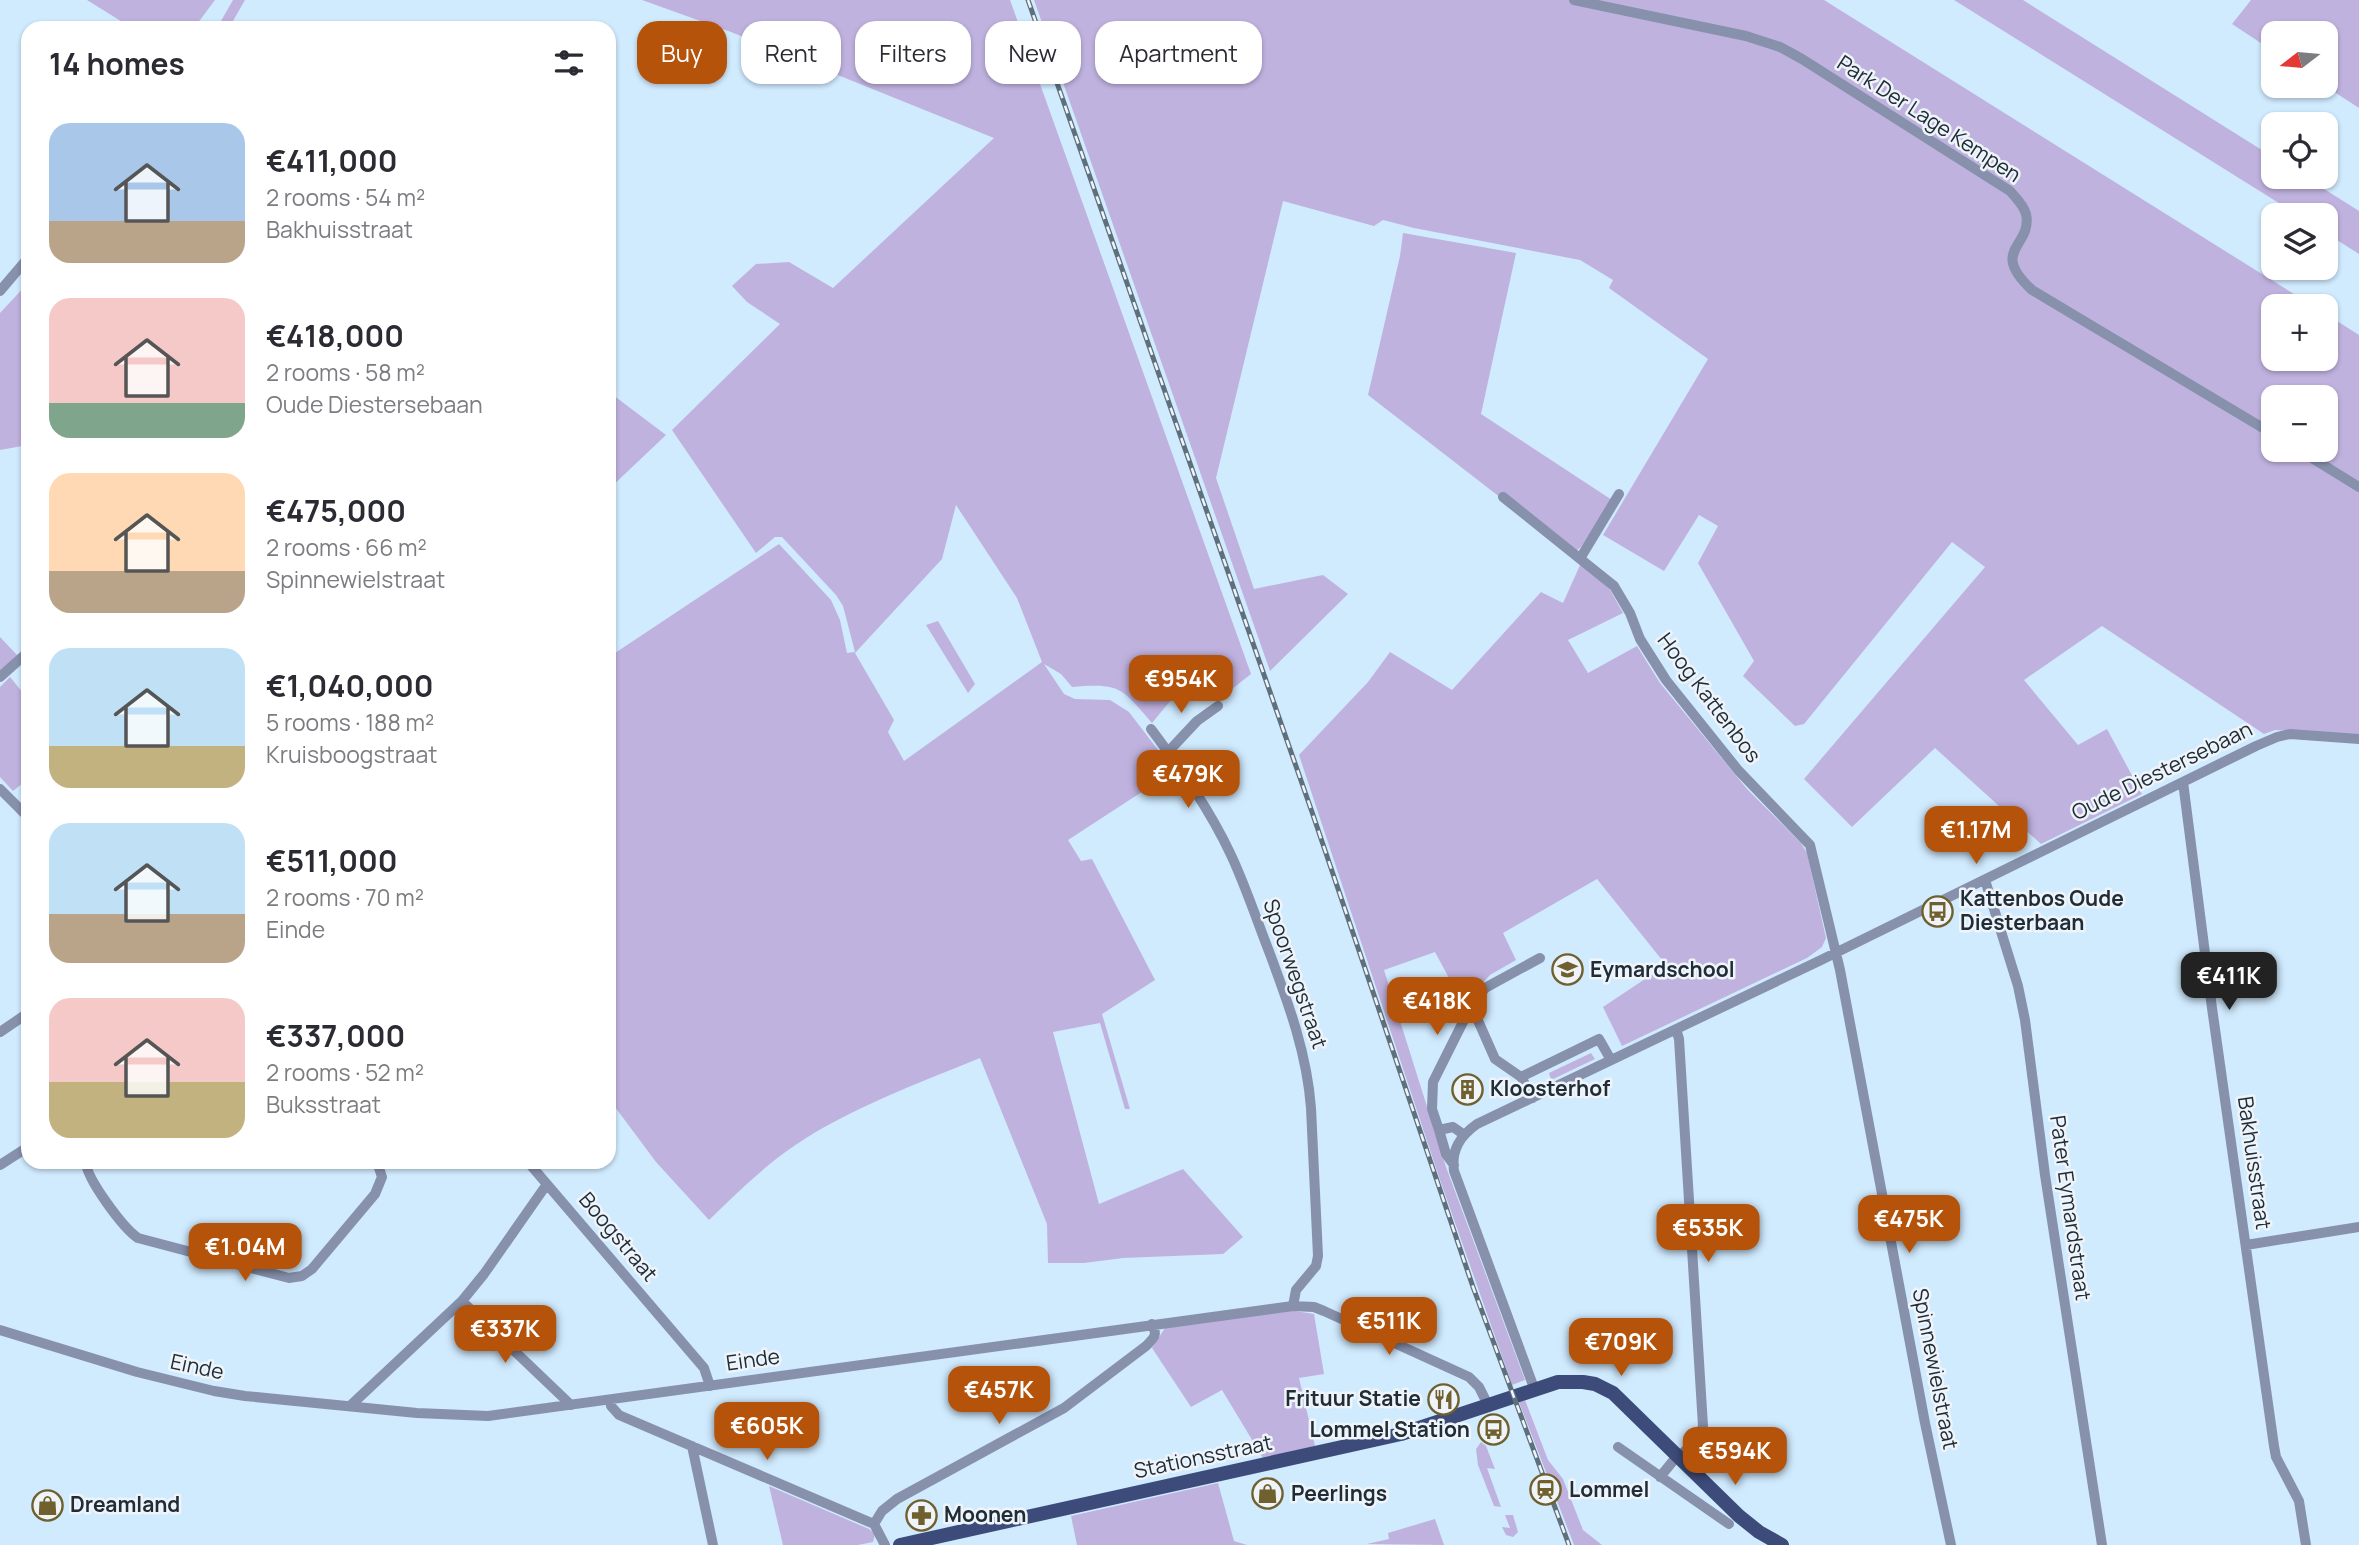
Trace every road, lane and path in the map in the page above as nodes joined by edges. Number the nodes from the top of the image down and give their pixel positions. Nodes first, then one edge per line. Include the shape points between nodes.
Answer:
1 (1574, 0) edge
2 (21, 266) edge
3 (0, 292) edge
4 (2261, 427) edge
5 (2318, 462) edge
6 (2359, 487) edge
7 (1619, 494) dead end
8 (1503, 496) dead end
9 (1581, 557) junction
10 (21, 658) edge
11 (0, 677) edge
12 (1218, 706) dead end
13 (1151, 729) dead end
14 (2359, 739) edge
15 (1168, 752) junction
16 (2183, 782) junction
17 (0, 789) edge
18 (21, 810) edge
19 (1984, 880) junction
20 (1836, 953) junction
21 (1540, 958) dead end
22 (1469, 1010) junction
23 (21, 1018) edge
24 (1676, 1029) junction
25 (0, 1032) edge
26 (1611, 1060) junction
27 (1521, 1076) junction
28 (1533, 1098) junction
29 (1439, 1130) junction
30 (1463, 1134) junction
31 (21, 1152) edge
32 (0, 1165) edge
33 (1454, 1166) junction
34 (88, 1169) edge
35 (380, 1169) edge
36 (534, 1169) edge
37 (547, 1184) junction
38 (2359, 1227) edge
39 (2246, 1245) junction
40 (462, 1301) junction
41 (1293, 1306) junction
42 (1152, 1324) junction
43 (0, 1329) edge
44 (710, 1386) junction
45 (1534, 1388) junction
46 (610, 1400) junction
47 (571, 1405) junction
48 (1488, 1405) junction
49 (350, 1406) junction
50 (692, 1446) junction
51 (1618, 1447) dead end
52 (1679, 1457) junction
53 (1660, 1477) junction
54 (874, 1524) junction
55 (1729, 1524) dead end
56 (906, 1544) edge
57 (1776, 1544) edge
58 (713, 1545) edge
59 (885, 1545) edge
60 (1951, 1545) edge
61 (2102, 1545) edge
62 (2306, 1545) edge

1 - 4 street, Park Der Lage Kempen via 1746,36 1802,59 2010,191 2026,219 2012,261 2016,274 2032,290
2 - 3 street
5 - 6 street
7 - 9 street
8 - 9 street, Hoog Kattenbos
9 - 20 street, Hoog Kattenbos via 1614,586 1657,667 1727,758 1810,845
10 - 11 street
12 - 15 street
13 - 15 street, Spoorwegstraat
14 - 16 street, Oude Diestersebaan via 2277,737
15 - 41 street, Spoorwegstraat via 1231,855 1300,1039 1311,1108 1318,1256 1316,1266 1296,1290
16 - 19 street, Oude Diestersebaan
16 - 39 street, Bakhuisstraat
17 - 18 street
19 - 20 street, Oude Diestersebaan
19 - 61 street, Pater Eymardstraat via 2025,1020
20 - 24 street, Oude Diestersebaan
20 - 60 street, Spinnewielstraat
21 - 22 street via 1485,988
22 - 27 street via 1495,1059
22 - 29 street via 1433,1082 1432,1109
23 - 25 street
24 - 26 street, Oude Diestersebaan
24 - 52 street via 1703,1426 1697,1441
26 - 27 street via 1599,1039
26 - 28 street, Oude Diestersebaan
27 - 28 street
28 - 30 street, Oude Diestersebaan
29 - 30 street via 1454,1127
29 - 33 street
30 - 33 street via 1454,1153
31 - 32 street
33 - 45 street
34 - 35 street via 138,1238 289,1278 307,1274 375,1194 383,1177
36 - 37 street, Boogstraat
37 - 40 street
37 - 44 street, Boogstraat via 704,1367
38 - 39 street
39 - 62 street, Bakhuisstraat via 2276,1457 2299,1501
40 - 47 street
40 - 49 street
41 - 42 street, Einde
41 - 48 street, Einde via 1324,1311 1469,1377
42 - 44 street, Einde
42 - 54 street via 1156,1331 1146,1346 1064,1408 897,1499
43 - 49 street, Einde via 192,1387
44 - 46 street, Einde
45 - 48 main road, Stationsstraat
45 - 52 main road, Stationsstraat via 1558,1382 1595,1384 1628,1406
46 - 47 street, Einde
46 - 50 street via 619,1415
47 - 49 street, Einde via 488,1416
48 - 56 main road, Stationsstraat via 1374,1441
50 - 54 street
50 - 58 street
51 - 53 street
52 - 53 street
52 - 57 main road, Stationsstraat via 1739,1516
53 - 55 street
54 - 59 street

